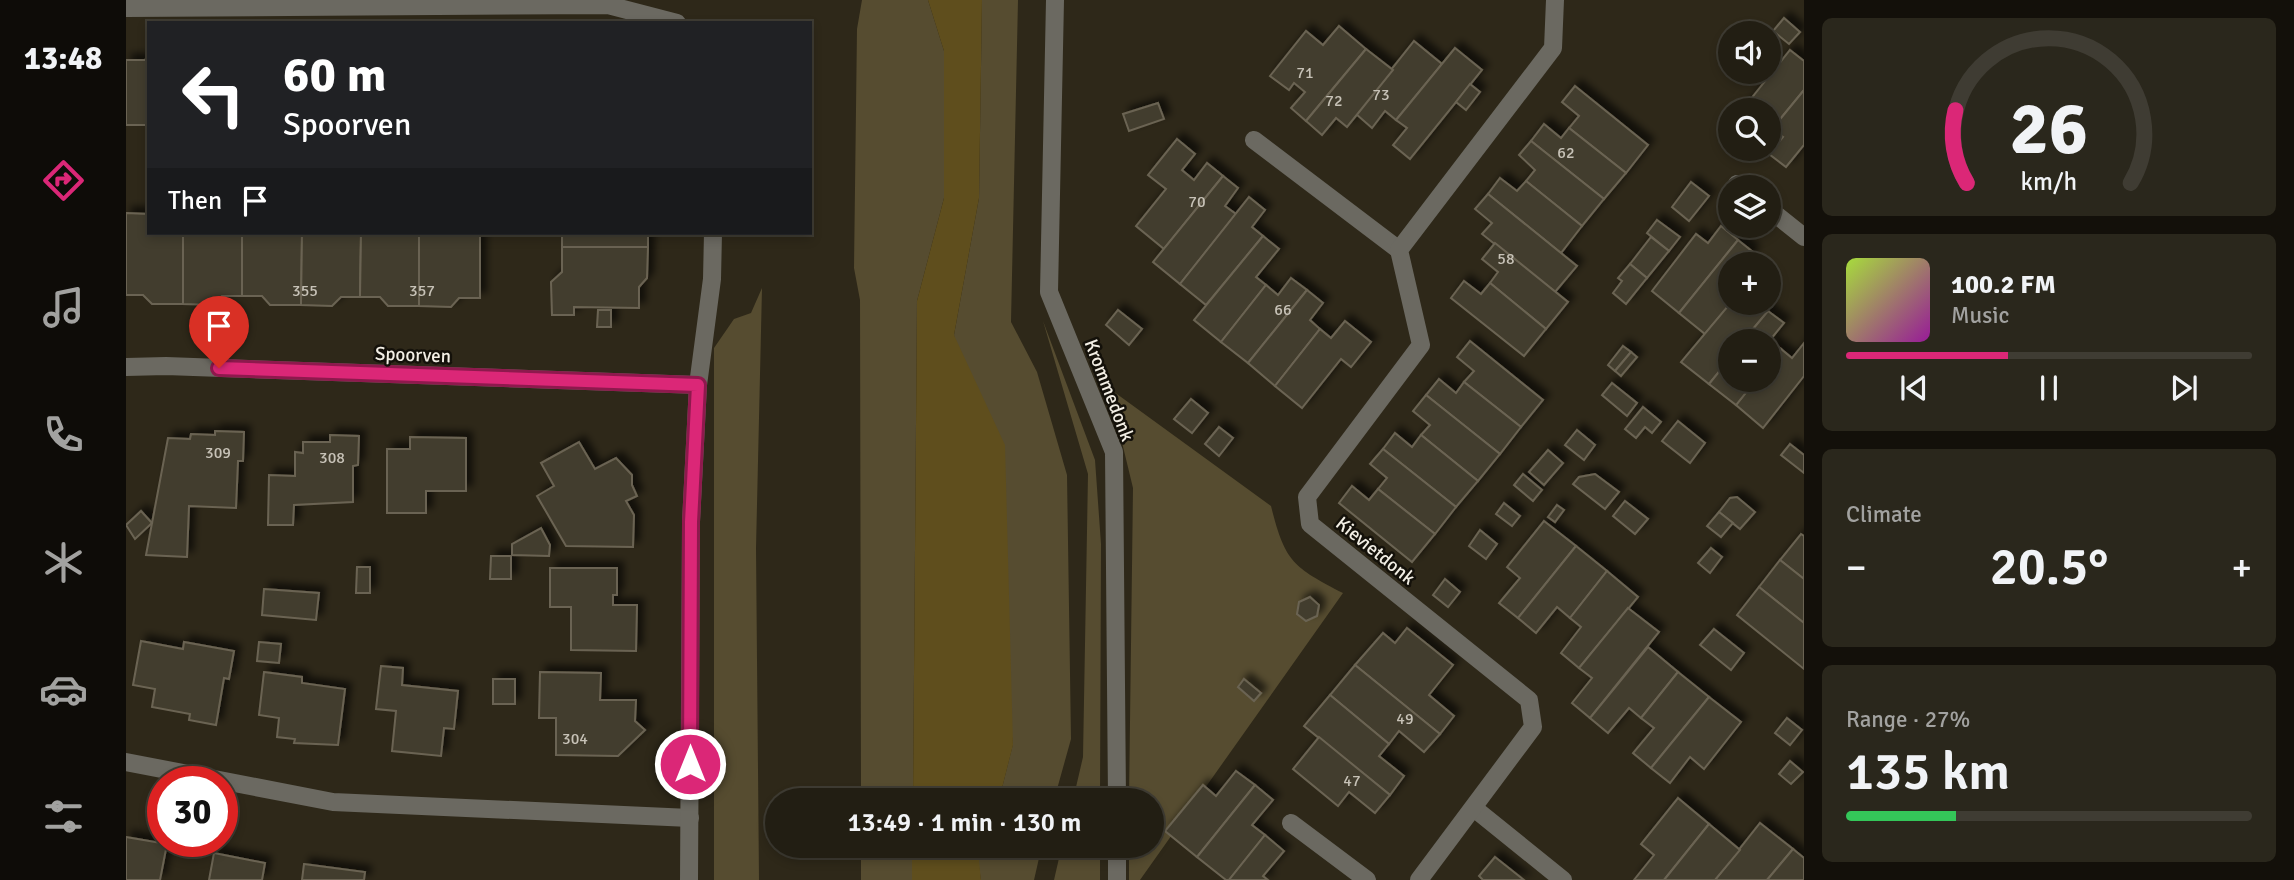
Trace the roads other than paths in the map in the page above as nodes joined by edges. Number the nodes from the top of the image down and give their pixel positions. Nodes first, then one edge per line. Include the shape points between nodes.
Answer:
1 (1055, 0) edge
2 (1555, 0) edge
3 (126, 8) edge
4 (669, 21) edge
5 (1254, 140) dead end
6 (1781, 219) edge
7 (713, 235) edge
8 (1804, 237) edge
9 (1399, 250) junction
10 (126, 367) edge
11 (698, 385) junction
12 (126, 762) edge
13 (1117, 788) edge
14 (1475, 809) junction
15 (690, 818) junction
16 (1291, 822) dead end
17 (1117, 858) edge
18 (689, 880) edge
19 (1118, 880) edge
20 (1367, 880) edge
21 (1419, 880) edge
22 (1563, 880) edge

1 - 13 street, Krommedonk via 1049,292 1114,452
2 - 9 street via 1553,48
3 - 4 street via 608,5
5 - 9 street
6 - 8 street
7 - 11 street
9 - 14 street, Kievietdonk via 1421,345 1307,497 1310,524 1529,700 1533,727
10 - 11 street, Spoorven
11 - 15 street via 691,522
12 - 15 street via 333,802
14 - 21 street, Kievietdonk
14 - 22 street
15 - 18 street
16 - 20 street
17 - 19 street

